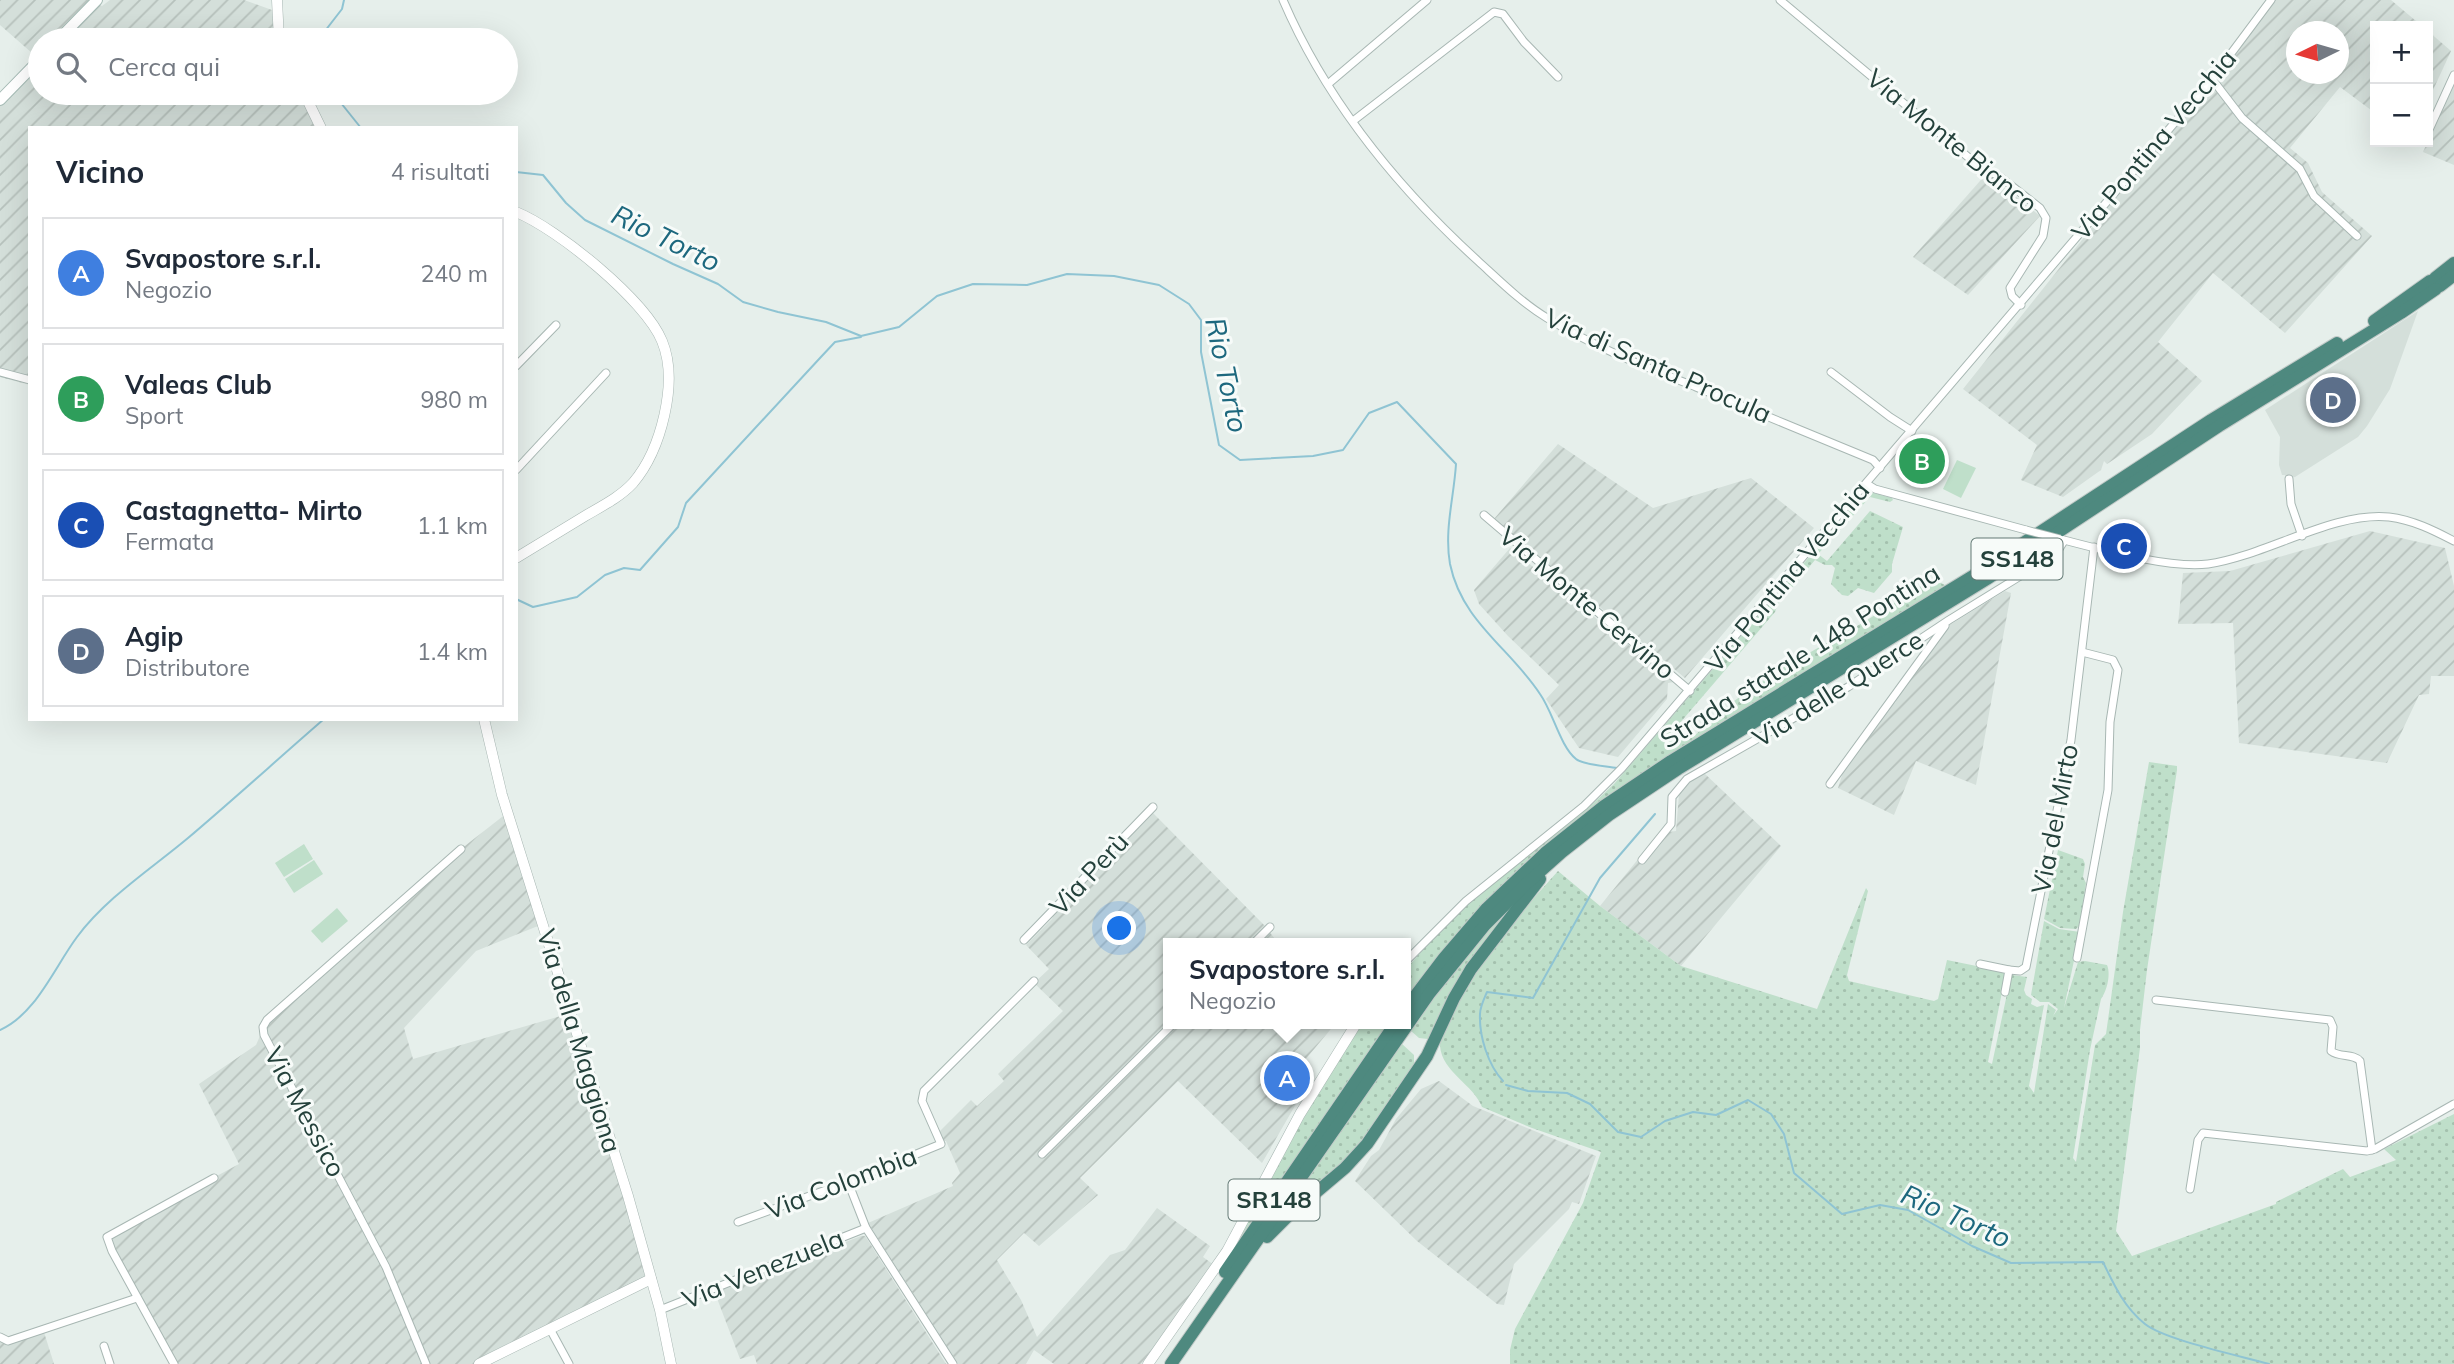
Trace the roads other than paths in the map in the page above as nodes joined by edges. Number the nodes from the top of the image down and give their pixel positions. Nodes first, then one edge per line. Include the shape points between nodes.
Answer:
1 (97, 0) edge
2 (276, 0) edge
3 (1283, 0) edge
4 (1427, 0) edge
5 (1781, 0) edge
6 (2271, 0) edge
7 (70, 28) edge
8 (278, 28) edge
9 (28, 71) edge
10 (2454, 75) edge
11 (1558, 77) dead end
12 (2212, 79) junction
13 (1328, 84) junction
14 (0, 100) edge
15 (310, 105) edge
16 (1353, 121) junction
17 (2433, 121) edge
18 (320, 126) edge
19 (518, 213) edge
20 (2357, 236) dead end
21 (2454, 263) edge
22 (2454, 275) edge
23 (2435, 284) junction
24 (2021, 305) junction
25 (556, 325) dead end
26 (518, 364) edge
27 (0, 372) edge
28 (1830, 372) dead end
29 (606, 373) dead end
30 (28, 379) edge
31 (1912, 430) junction
32 (1880, 467) junction
33 (518, 468) edge
34 (2288, 479) dead end
35 (1867, 484) junction
36 (1484, 515) dead end
37 (2302, 536) junction
38 (2062, 540) junction
39 (2454, 541) edge
40 (2094, 547) junction
41 (518, 557) edge
42 (1949, 620) junction
43 (2082, 652) junction
44 (1690, 691) junction
45 (484, 721) edge
46 (1830, 784) dead end
47 (1630, 795) junction
48 (1153, 807) dead end
49 (461, 849) dead end
50 (1562, 852) junction
51 (1642, 860) dead end
52 (1481, 922) junction
53 (1270, 927) dead end
54 (1259, 938) edge
55 (1024, 940) dead end
56 (1411, 956) edge
57 (2077, 958) dead end
58 (1980, 964) dead end
59 (2009, 970) junction
60 (1034, 981) dead end
61 (2005, 992) dead end
62 (2156, 1000) dead end
63 (1411, 1002) edge
64 (1411, 1014) edge
65 (1168, 1029) edge
66 (1353, 1029) edge
67 (1393, 1029) edge
68 (1398, 1029) edge
69 (1390, 1039) junction
70 (2454, 1104) edge
71 (2372, 1150) junction
72 (1042, 1154) dead end
73 (214, 1178) dead end
74 (848, 1182) junction
75 (2190, 1189) dead end
76 (738, 1222) dead end
77 (866, 1228) junction
78 (1235, 1274) junction
79 (651, 1279) junction
80 (137, 1297) junction
81 (660, 1310) junction
82 (1199, 1324) junction
83 (550, 1329) junction
84 (0, 1337) edge
85 (104, 1346) dead end
86 (486, 1362) edge
87 (110, 1364) edge
88 (174, 1364) edge
89 (426, 1364) edge
90 (569, 1364) edge
91 (671, 1364) edge
92 (953, 1364) edge
93 (1148, 1364) edge
94 (1161, 1364) edge
95 (1171, 1364) edge
96 (1179, 1364) edge

1 - 7 main road
2 - 8 street
3 - 13 street, Via di Santa Procula
4 - 13 street
5 - 24 street, Via Monte Bianco via 1980,167 1999,176 2042,211 2043,236 2010,288
6 - 12 street, Via Pontina Vecchia
9 - 14 main road
10 - 17 street
11 - 16 street via 1496,12
12 - 20 street via 2242,118 2300,169 2314,196
12 - 24 street, Via Pontina Vecchia
13 - 16 street, Via di Santa Procula
15 - 18 street
16 - 32 street, Via di Santa Procula via 1431,216 1542,315 1620,355 1873,460
19 - 41 street via 574,247 643,311 664,345 668,371 659,432 635,480 616,498
21 - 23 highway
22 - 23 highway
23 - 47 highway, Strada statale 148 Pontina / SS148 via 1987,579
24 - 31 street, Via Pontina Vecchia
25 - 26 street
27 - 30 street
28 - 31 street
29 - 33 street
31 - 32 street, Via Pontina Vecchia
32 - 35 street, Via Pontina Vecchia
34 - 37 street
35 - 38 street, bridge
35 - 44 street, Via Pontina Vecchia
36 - 44 street, Via Monte Cervino
37 - 39 street via 2352,519 2380,516 2415,523
37 - 40 street via 2198,565
38 - 40 street
38 - 42 street, Via delle Querce via 2056,554
40 - 43 street, Via del Mirto
42 - 46 street
42 - 51 street, Via delle Querce via 1848,687 1687,779 1672,797 1671,824
43 - 57 street, Via del Mirto via 2113,660 2118,670 2107,796
43 - 59 street, Via del Mirto via 2067,759 2026,967
44 - 56 street, Via Pontina Vecchia via 1599,792 1474,893
45 - 79 street, Via della Maggiona via 500,789
47 - 50 highway, Strada statale 148 Pontina / SS148
47 - 52 highway, Strada statale 148 Pontina / SS148 via 1604,806 1545,853
48 - 55 street, Via Perù
49 - 89 street, Via Messico via 262,1029 386,1267
50 - 52 highway, Strada statale 148 Pontina / SS148
50 - 78 highway via 1467,974 1427,1056 1363,1149 1280,1223
52 - 63 highway
52 - 64 highway, SR148
53 - 54 street
58 - 59 street
59 - 61 street
60 - 74 street, Via Colombia via 924,1091 922,1101 941,1144
62 - 71 street via 2330,1020 2332,1051 2360,1061
65 - 72 street
66 - 93 street via 1300,1114 1227,1251
67 - 69 highway, SR148
68 - 69 highway, SR148
69 - 78 highway, SR148
69 - 94 highway, SR148
70 - 71 street
71 - 75 street via 2204,1132 2198,1139
73 - 80 street via 107,1236
74 - 76 street, Via Colombia
74 - 77 street, Via Venezuela
77 - 81 street, Via Venezuela
77 - 92 street, Via Venezuela
78 - 82 highway, SR148
79 - 81 street, Via della Maggiona
79 - 83 street
80 - 84 street via 8,1341
80 - 88 street
81 - 91 street, Via della Maggiona
82 - 95 highway, SR148
82 - 96 highway
83 - 86 street
83 - 90 street
85 - 87 street

